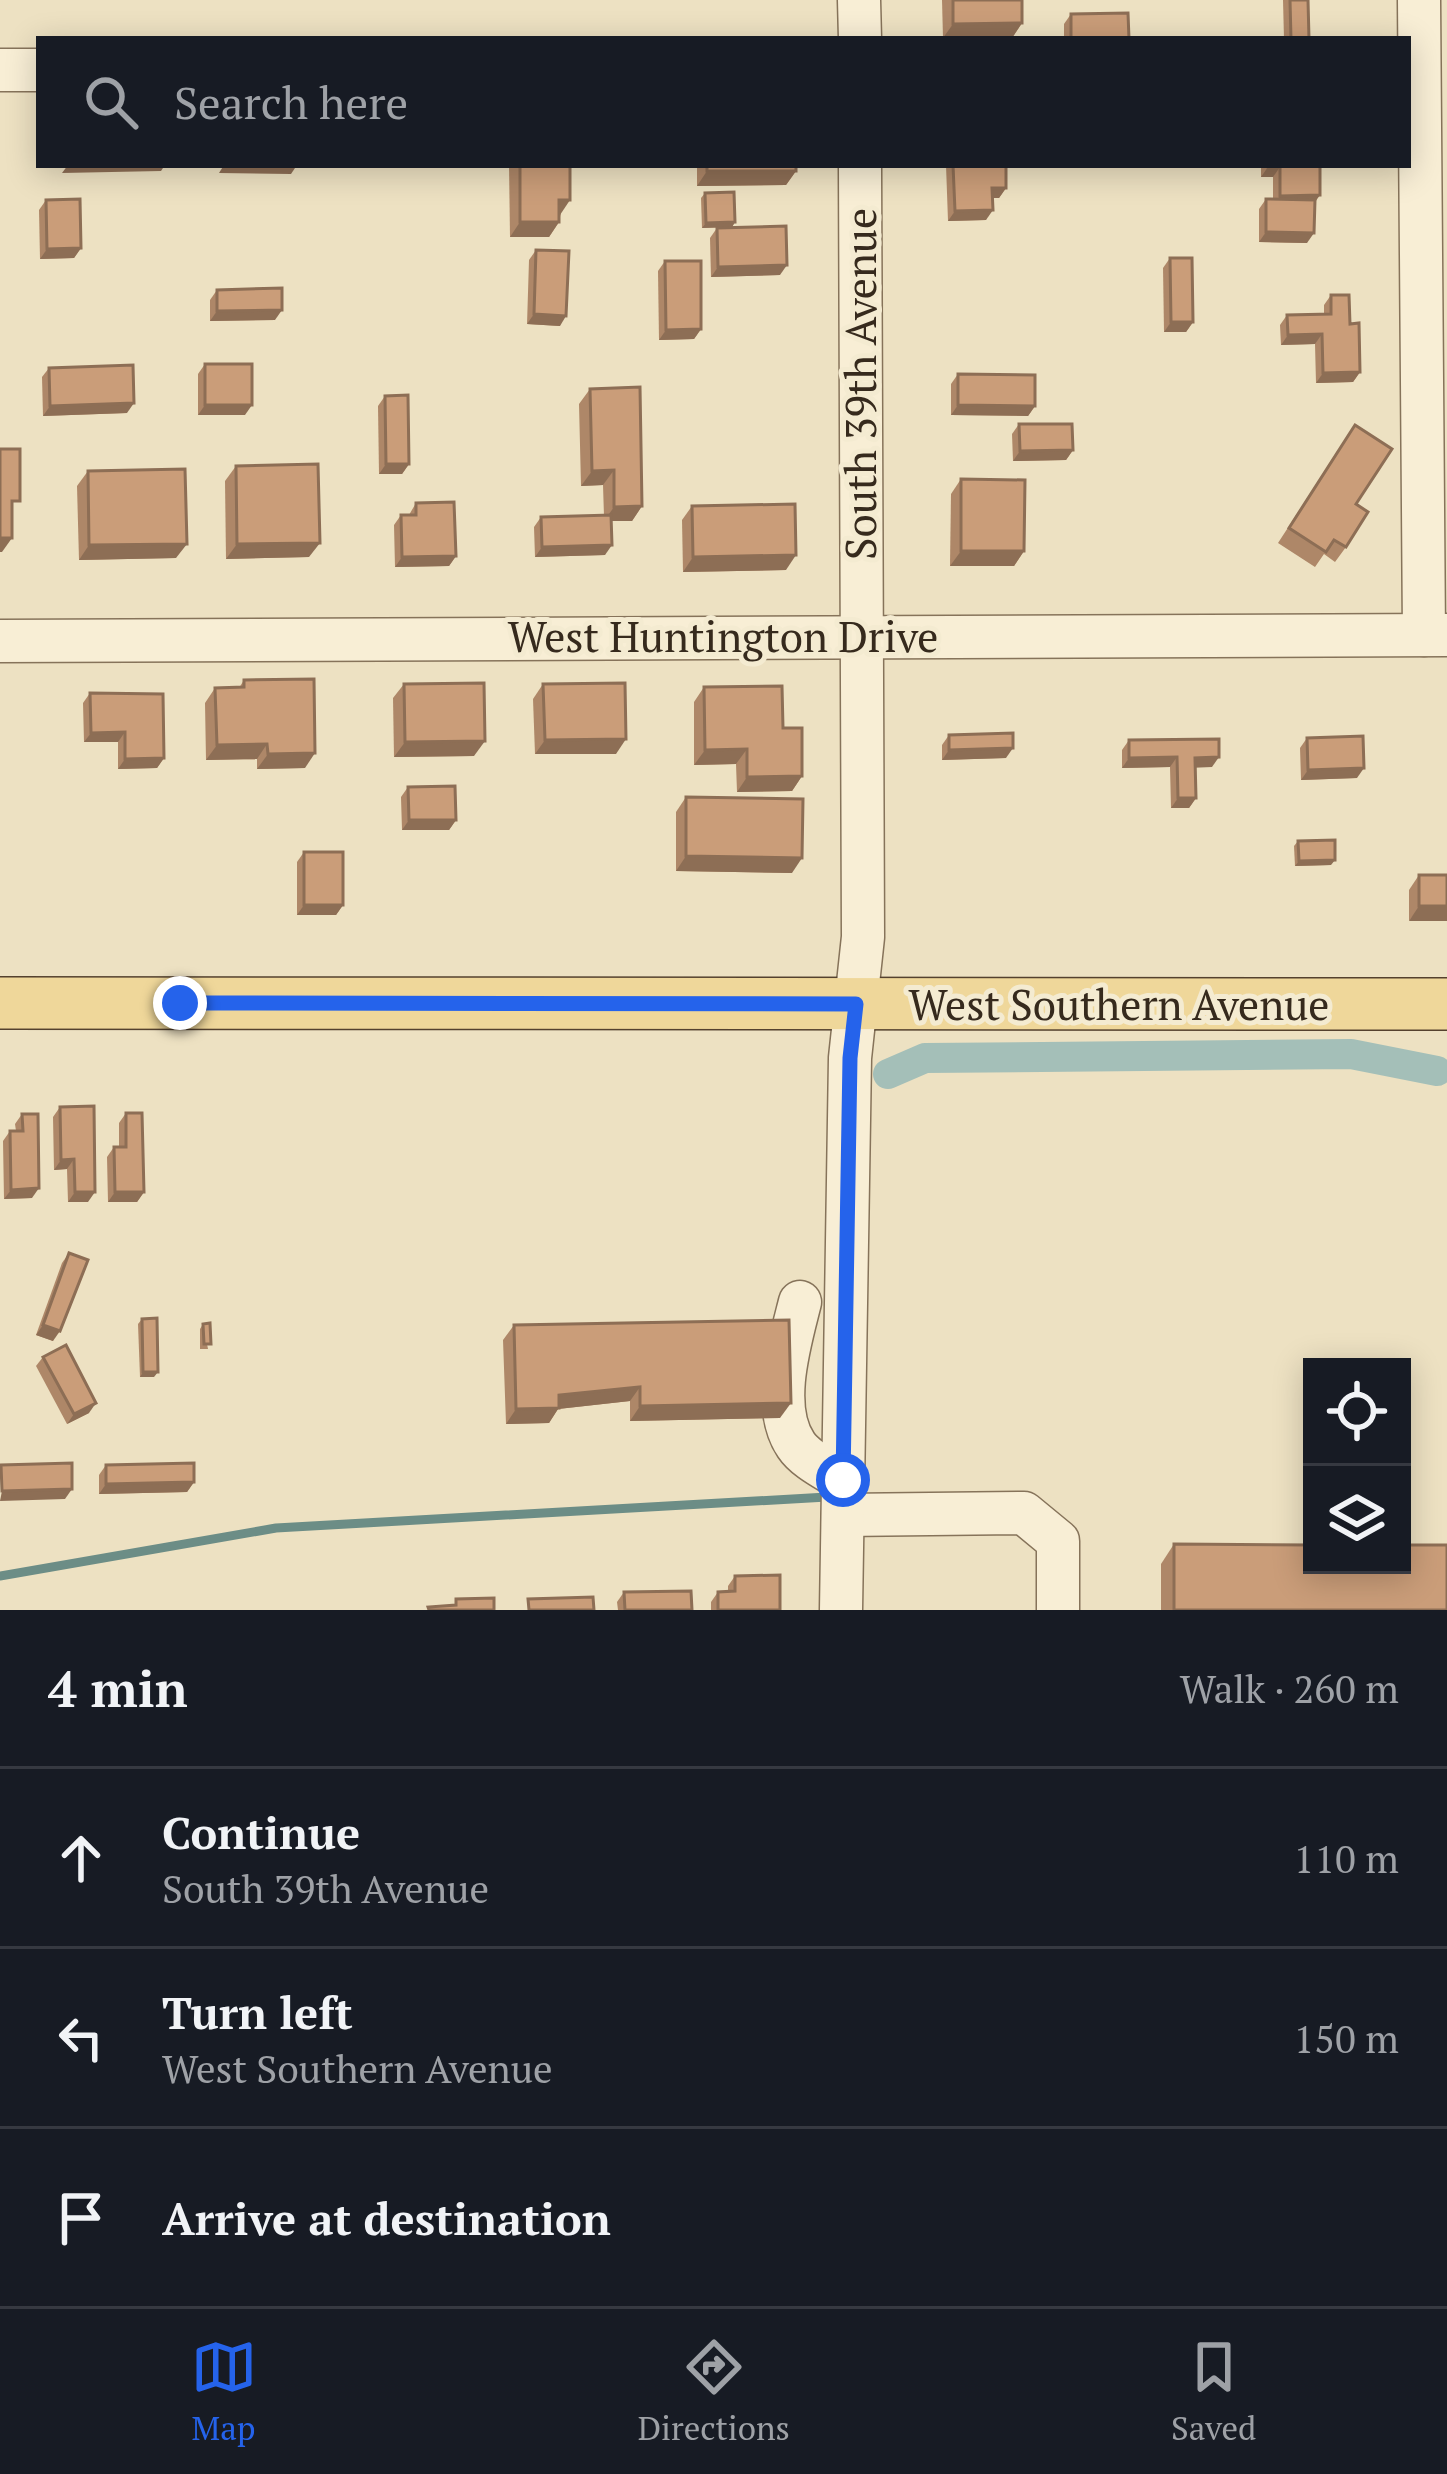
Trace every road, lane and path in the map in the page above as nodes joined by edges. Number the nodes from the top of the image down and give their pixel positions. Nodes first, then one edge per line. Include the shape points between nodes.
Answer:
1 (860, 0) edge
2 (1419, 0) edge
3 (860, 36) edge
4 (0, 70) edge
5 (36, 70) edge
6 (1433, 108) edge
7 (860, 168) edge
8 (861, 635) junction
9 (1436, 635) edge
10 (0, 641) edge
11 (0, 1003) edge
12 (856, 1004) junction
13 (1447, 1004) edge
14 (800, 1302) dead end
15 (843, 1497) junction
16 (841, 1610) edge
17 (1058, 1610) edge

1 - 3 street
2 - 6 street
4 - 5 street
6 - 9 street
7 - 8 street, South 39th Avenue
8 - 9 street, West Huntington Drive
8 - 10 street, West Huntington Drive
8 - 12 street, South 39th Avenue via 863,937
11 - 12 main road, West Southern Avenue
12 - 13 main road, West Southern Avenue
12 - 15 street, South 39th Avenue
14 - 15 street via 788,1353 788,1424 796,1445
15 - 16 street, South 39th Avenue
15 - 17 street via 1024,1513 1058,1541

